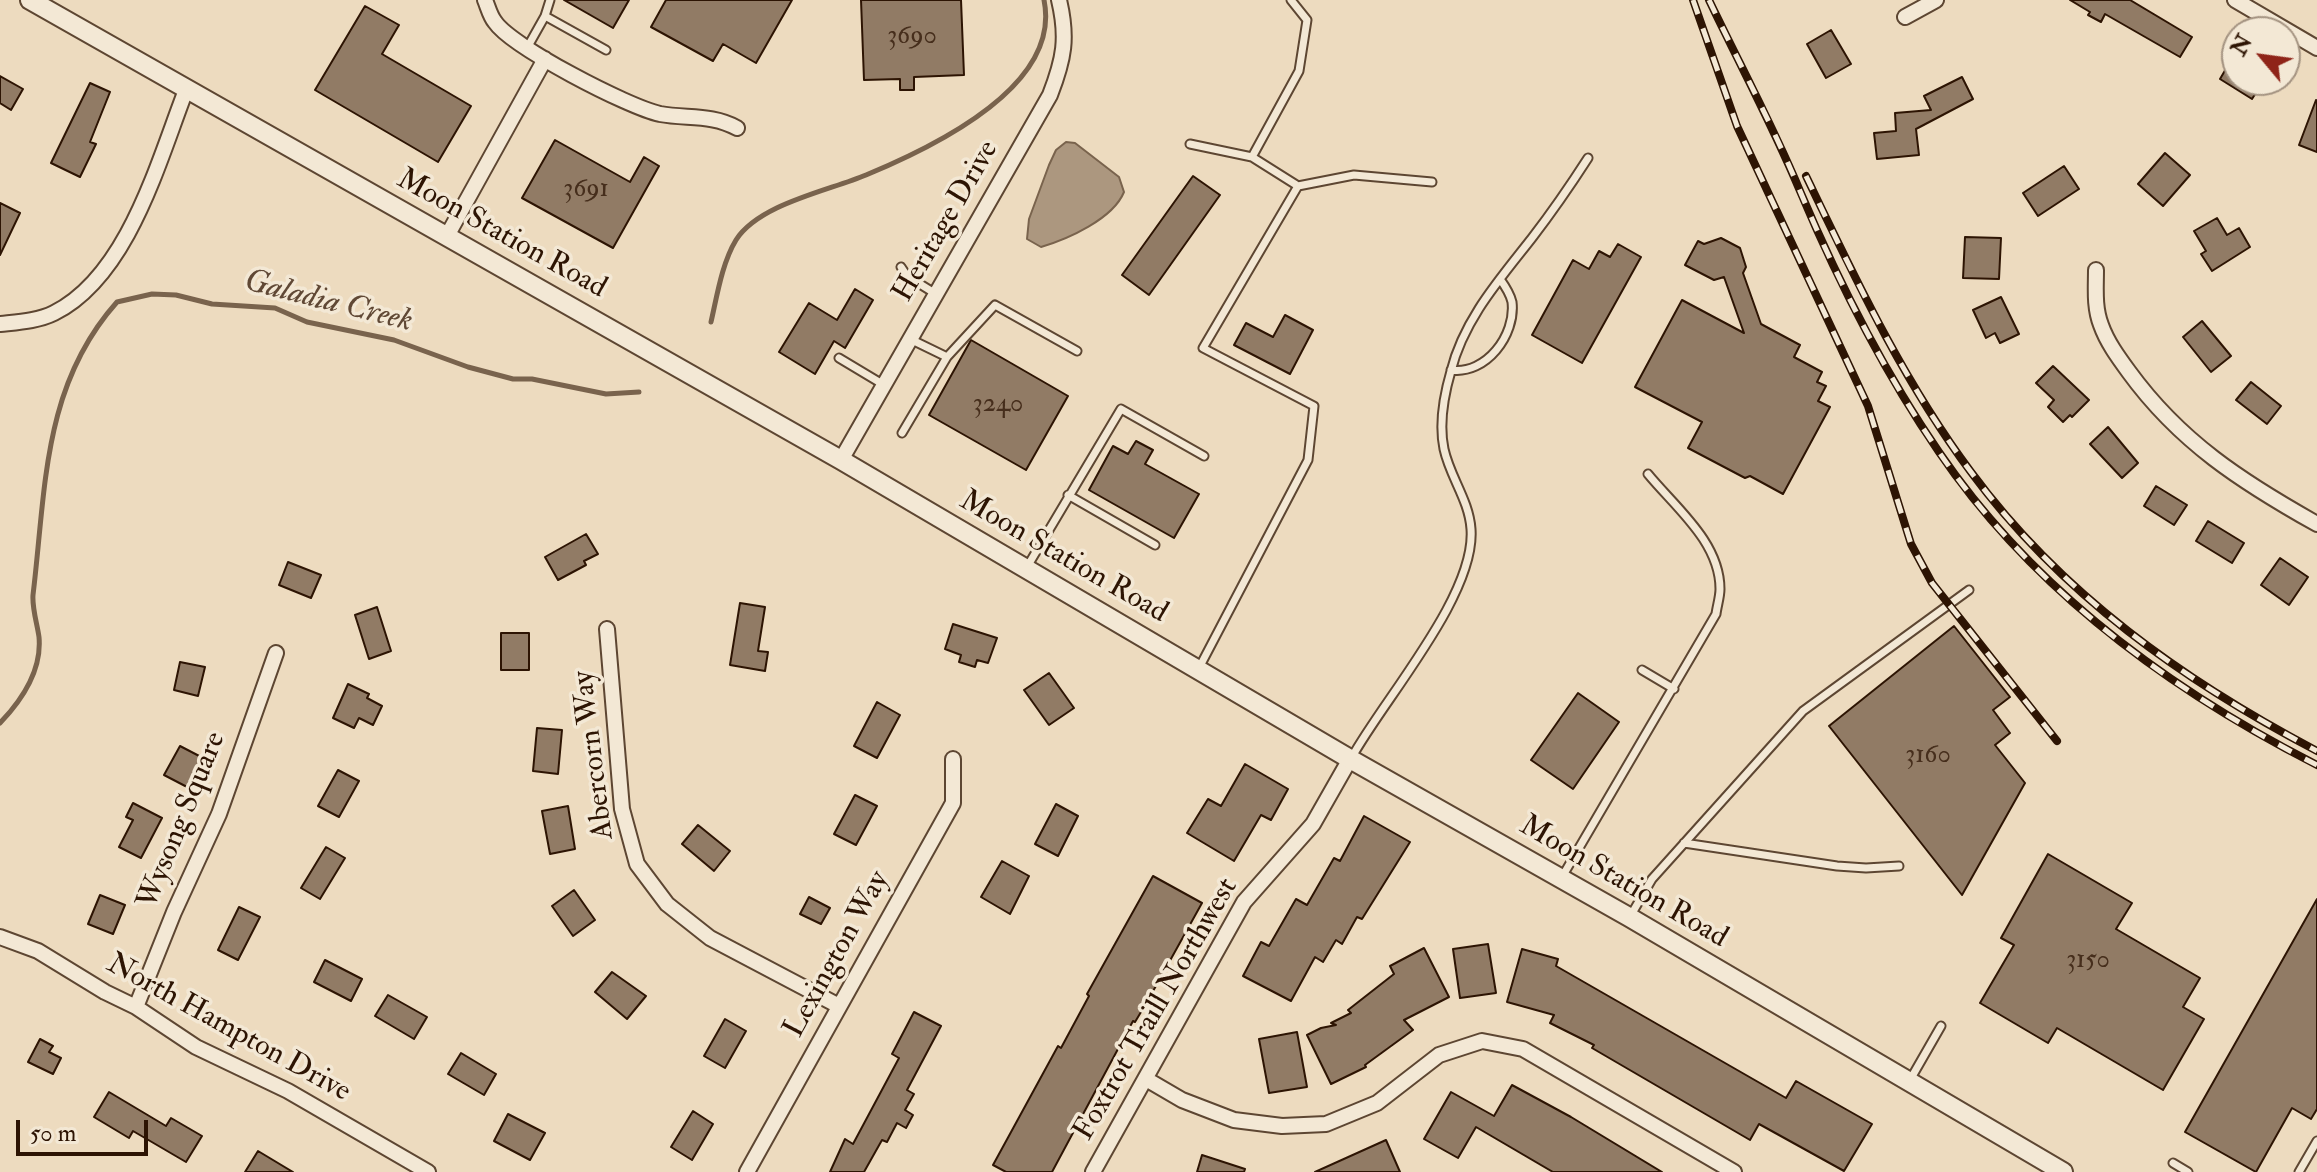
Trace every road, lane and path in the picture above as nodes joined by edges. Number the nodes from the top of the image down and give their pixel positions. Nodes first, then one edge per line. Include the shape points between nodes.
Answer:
1 (30, 0) edge
2 (485, 0) edge
3 (550, 0) edge
4 (1059, 0) edge
5 (1291, 0) edge
6 (1936, 0) edge
7 (2235, 0) edge
8 (545, 16) junction
9 (1905, 17) dead end
10 (527, 48) junction
11 (2317, 48) edge
12 (606, 50) dead end
13 (545, 59) junction
14 (186, 90) junction
15 (737, 128) dead end
16 (1190, 144) dead end
17 (1252, 157) junction
18 (1588, 158) dead end
19 (1432, 182) dead end
20 (1298, 186) junction
21 (447, 236) junction
22 (901, 267) dead end
23 (2096, 270) dead end
24 (1500, 279) junction
25 (936, 294) junction
26 (0, 324) edge
27 (910, 339) junction
28 (1077, 351) dead end
29 (947, 357) junction
30 (839, 358) dead end
31 (1451, 370) junction
32 (884, 385) junction
33 (902, 433) dead end
34 (1204, 456) dead end
35 (841, 460) junction
36 (1648, 474) dead end
37 (1068, 495) junction
38 (2317, 524) edge
39 (1155, 545) dead end
40 (1026, 568) junction
41 (1969, 590) dead end
42 (607, 629) dead end
43 (276, 653) dead end
44 (1198, 670) junction
45 (1642, 670) dead end
46 (1674, 689) junction
47 (953, 759) dead end
48 (1350, 759) junction
49 (1684, 843) junction
50 (1899, 866) dead end
51 (1561, 878) junction
52 (1629, 917) junction
53 (0, 937) edge
54 (839, 1006) junction
55 (136, 1007) junction
56 (1941, 1026) dead end
57 (1146, 1079) junction
58 (1909, 1081) junction
59 (2317, 1141) edge
60 (2173, 1163) dead end
61 (428, 1172) edge
62 (747, 1172) edge
63 (1093, 1172) edge
64 (1734, 1172) edge
65 (2063, 1172) edge
66 (2188, 1172) edge
67 (2299, 1172) edge

1 - 14 street, Moon Station Road
2 - 10 street via 495,24
3 - 8 lane
4 - 25 street, Heritage Drive via 1065,29 1063,62 1050,95
5 - 17 lane via 1307,20 1299,71
6 - 9 street
7 - 11 street
8 - 10 lane
8 - 12 lane
10 - 13 street
13 - 15 street via 640,109 710,117
13 - 21 street
14 - 21 street, Moon Station Road
14 - 26 street via 137,217 103,272 72,303 51,314
16 - 17 lane
17 - 20 lane
18 - 24 lane
19 - 20 lane via 1354,175
20 - 44 lane via 1203,348 1314,406 1308,460
21 - 35 street, Moon Station Road
22 - 25 lane
23 - 38 street via 2100,323 2144,393 2213,460
24 - 31 lane via 1467,328
24 - 31 lane via 1512,304 1499,347 1470,369
25 - 27 street, Heritage Drive
27 - 29 lane
27 - 32 street, Heritage Drive
28 - 29 lane via 995,305
29 - 33 lane
30 - 32 lane
31 - 48 lane via 1443,414 1444,452 1469,519 1468,561 1457,591
32 - 35 street, Heritage Drive
34 - 37 lane via 1121,409
35 - 40 street, Moon Station Road
36 - 46 lane via 1698,531 1714,559 1720,589 1716,614
37 - 39 lane
37 - 40 lane
40 - 44 street, Moon Station Road
41 - 49 lane via 1803,711
42 - 54 street, Abercorn Way via 622,809 637,864 667,904 710,938
43 - 55 street, Wysong Square via 219,814
44 - 48 street, Moon Station Road
45 - 46 lane
46 - 51 lane
47 - 54 street, Lexington Way via 953,803
48 - 51 street, Moon Station Road
48 - 57 street, Foxtrot Traill Northwest via 1313,824 1244,902
49 - 50 lane via 1837,866
49 - 52 lane via 1652,879
51 - 52 street, Moon Station Road
52 - 58 street, Moon Station Road
53 - 55 street, North Hampton Drive via 38,951
54 - 62 street, Lexington Way
55 - 61 street, North Hampton Drive via 196,1047 288,1091
56 - 58 lane
57 - 63 street, Foxtrot Traill Northwest
57 - 64 street via 1234,1120 1326,1124 1377,1103 1439,1055 1482,1041 1523,1049
58 - 65 street, Moon Station Road
59 - 67 lane
60 - 66 lane

